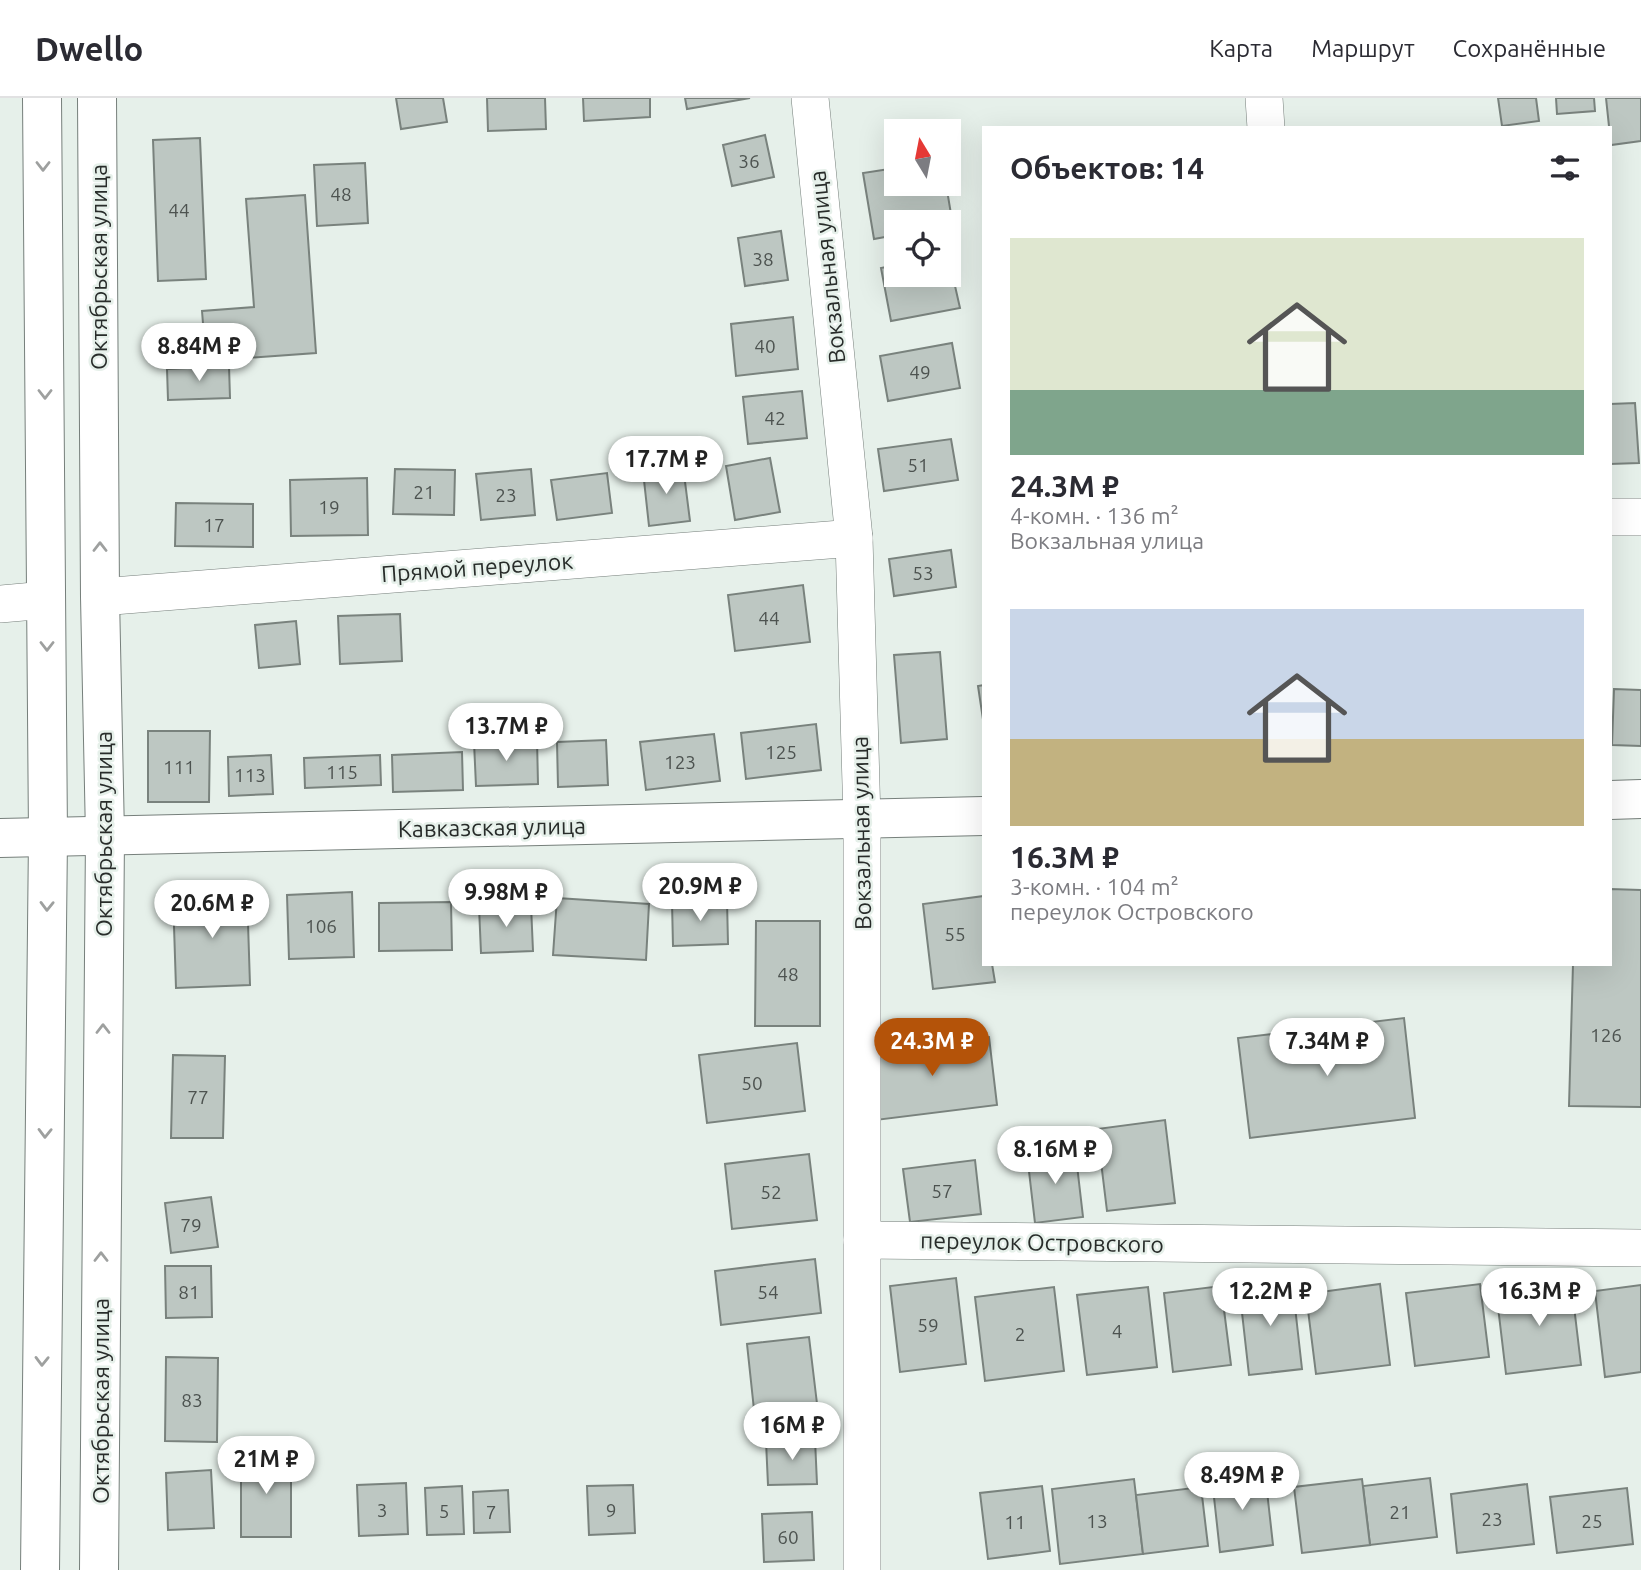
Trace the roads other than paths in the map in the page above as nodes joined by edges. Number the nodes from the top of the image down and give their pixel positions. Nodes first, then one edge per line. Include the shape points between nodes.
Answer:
1 (42, 98) edge
2 (97, 98) edge
3 (810, 98) edge
4 (1264, 98) edge
5 (1266, 126) edge
6 (1612, 517) edge
7 (1641, 517) edge
8 (854, 538) junction
9 (100, 597) junction
10 (46, 600) junction
11 (0, 604) edge
12 (1641, 799) edge
13 (1612, 800) edge
14 (982, 816) edge
15 (862, 820) junction
16 (106, 835) junction
17 (0, 838) edge
18 (48, 838) junction
19 (862, 1240) junction
20 (1641, 1248) edge
21 (40, 1570) edge
22 (99, 1570) edge
23 (862, 1570) edge

1 -> 10 main road
9 -> 2 main road, Октябрьская улица
3 - 8 street, Вокзальная улица
4 - 5 street
6 - 7 street
8 - 9 street, Прямой переулок
8 - 15 street, Вокзальная улица
9 - 16 main road, Октябрьская улица
10 - 11 street
10 -> 18 main road
12 - 13 main road
14 - 15 main road, Кавказская улица
15 - 16 main road, Кавказская улица
15 - 19 street, Вокзальная улица
16 - 18 main road, Кавказская улица
22 -> 16 main road, Октябрьская улица
17 - 18 main road, Кавказская улица
18 -> 21 main road
19 - 20 street, переулок Островского
19 - 23 street, Вокзальная улица

